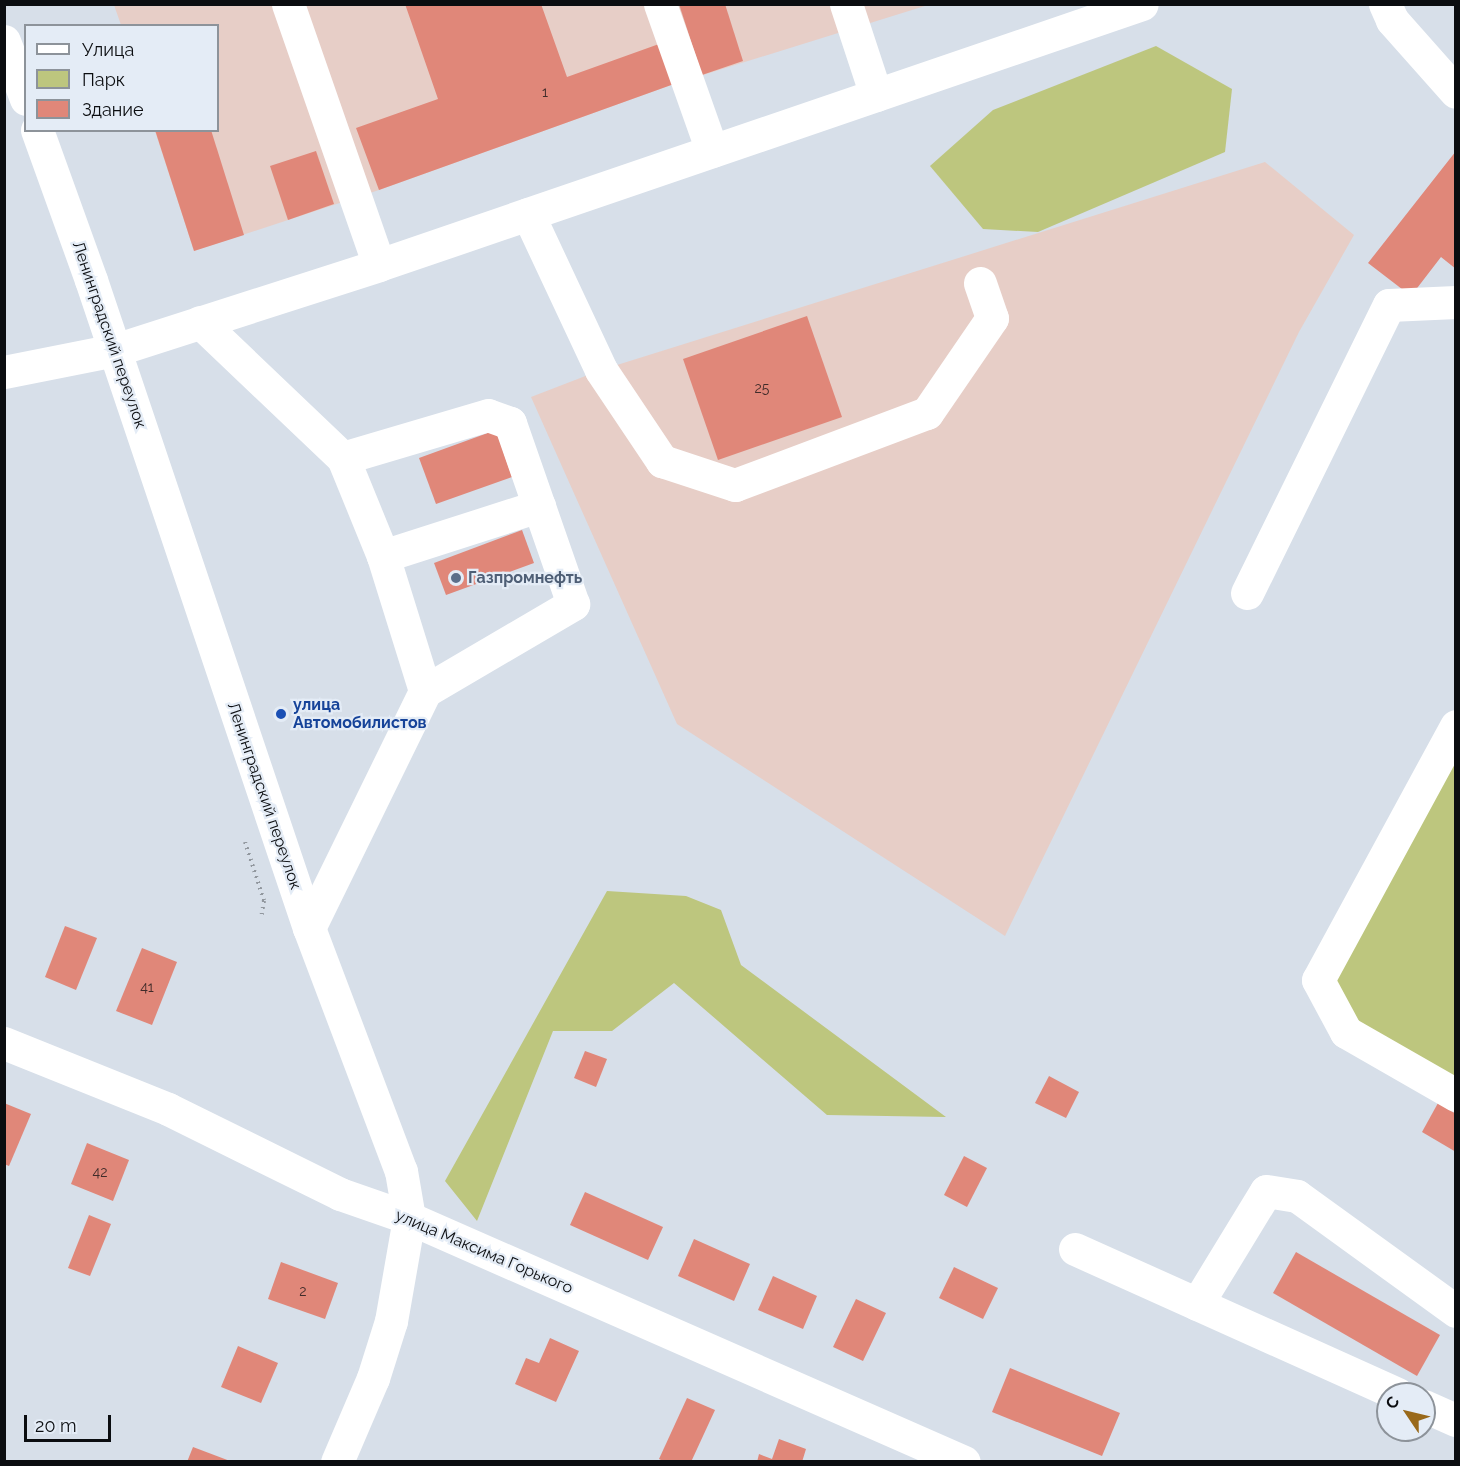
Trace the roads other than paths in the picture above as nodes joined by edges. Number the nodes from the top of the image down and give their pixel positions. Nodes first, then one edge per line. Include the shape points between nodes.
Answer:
1 (288, 4) edge
2 (660, 4) edge
3 (846, 4) edge
4 (1142, 4) edge
5 (1385, 4) edge
6 (4, 41) edge
7 (1455, 92) edge
8 (24, 94) edge
9 (876, 95) junction
10 (38, 132) edge
11 (712, 151) junction
12 (528, 214) junction
13 (379, 265) junction
14 (980, 283) dead end
15 (1455, 302) edge
16 (200, 322) junction
17 (115, 350) junction
18 (4, 372) edge
19 (343, 458) junction
20 (539, 506) junction
21 (383, 556) junction
22 (1247, 593) dead end
23 (425, 691) junction
24 (1455, 726) edge
25 (309, 928) junction
26 (4, 1043) edge
27 (1455, 1095) edge
28 (409, 1218) junction
29 (1075, 1250) dead end
30 (1197, 1304) junction
31 (1455, 1311) edge
32 (1376, 1385) edge
33 (1436, 1411) edge
34 (1455, 1420) edge
35 (337, 1461) edge
36 (964, 1461) edge

1 - 13 street
2 - 11 street
3 - 9 street
4 - 9 street
5 - 7 street via 1392,20
6 - 8 street
9 - 11 street
10 - 17 street, Ленинградский переулок
11 - 12 street
12 - 13 street
12 - 14 street via 601,370 662,462 735,486 927,413 992,318
13 - 16 street
15 - 22 street via 1389,304
16 - 17 street
16 - 19 street
17 - 18 street
17 - 25 street, Ленинградский переулок
19 - 20 street via 488,415 510,423
19 - 21 street
20 - 21 street
20 - 23 street via 573,604
21 - 23 street
23 - 25 street
24 - 27 street via 1318,980 1346,1032
25 - 28 street, Ленинградский переулок via 401,1171
26 - 28 street, улица Максима Горького via 168,1109 340,1194
28 - 35 street, Ленинградский переулок via 391,1321 373,1378
28 - 36 street, улица Максима Горького
29 - 30 street
30 - 31 street via 1266,1191 1297,1196
30 - 32 street
33 - 34 street

